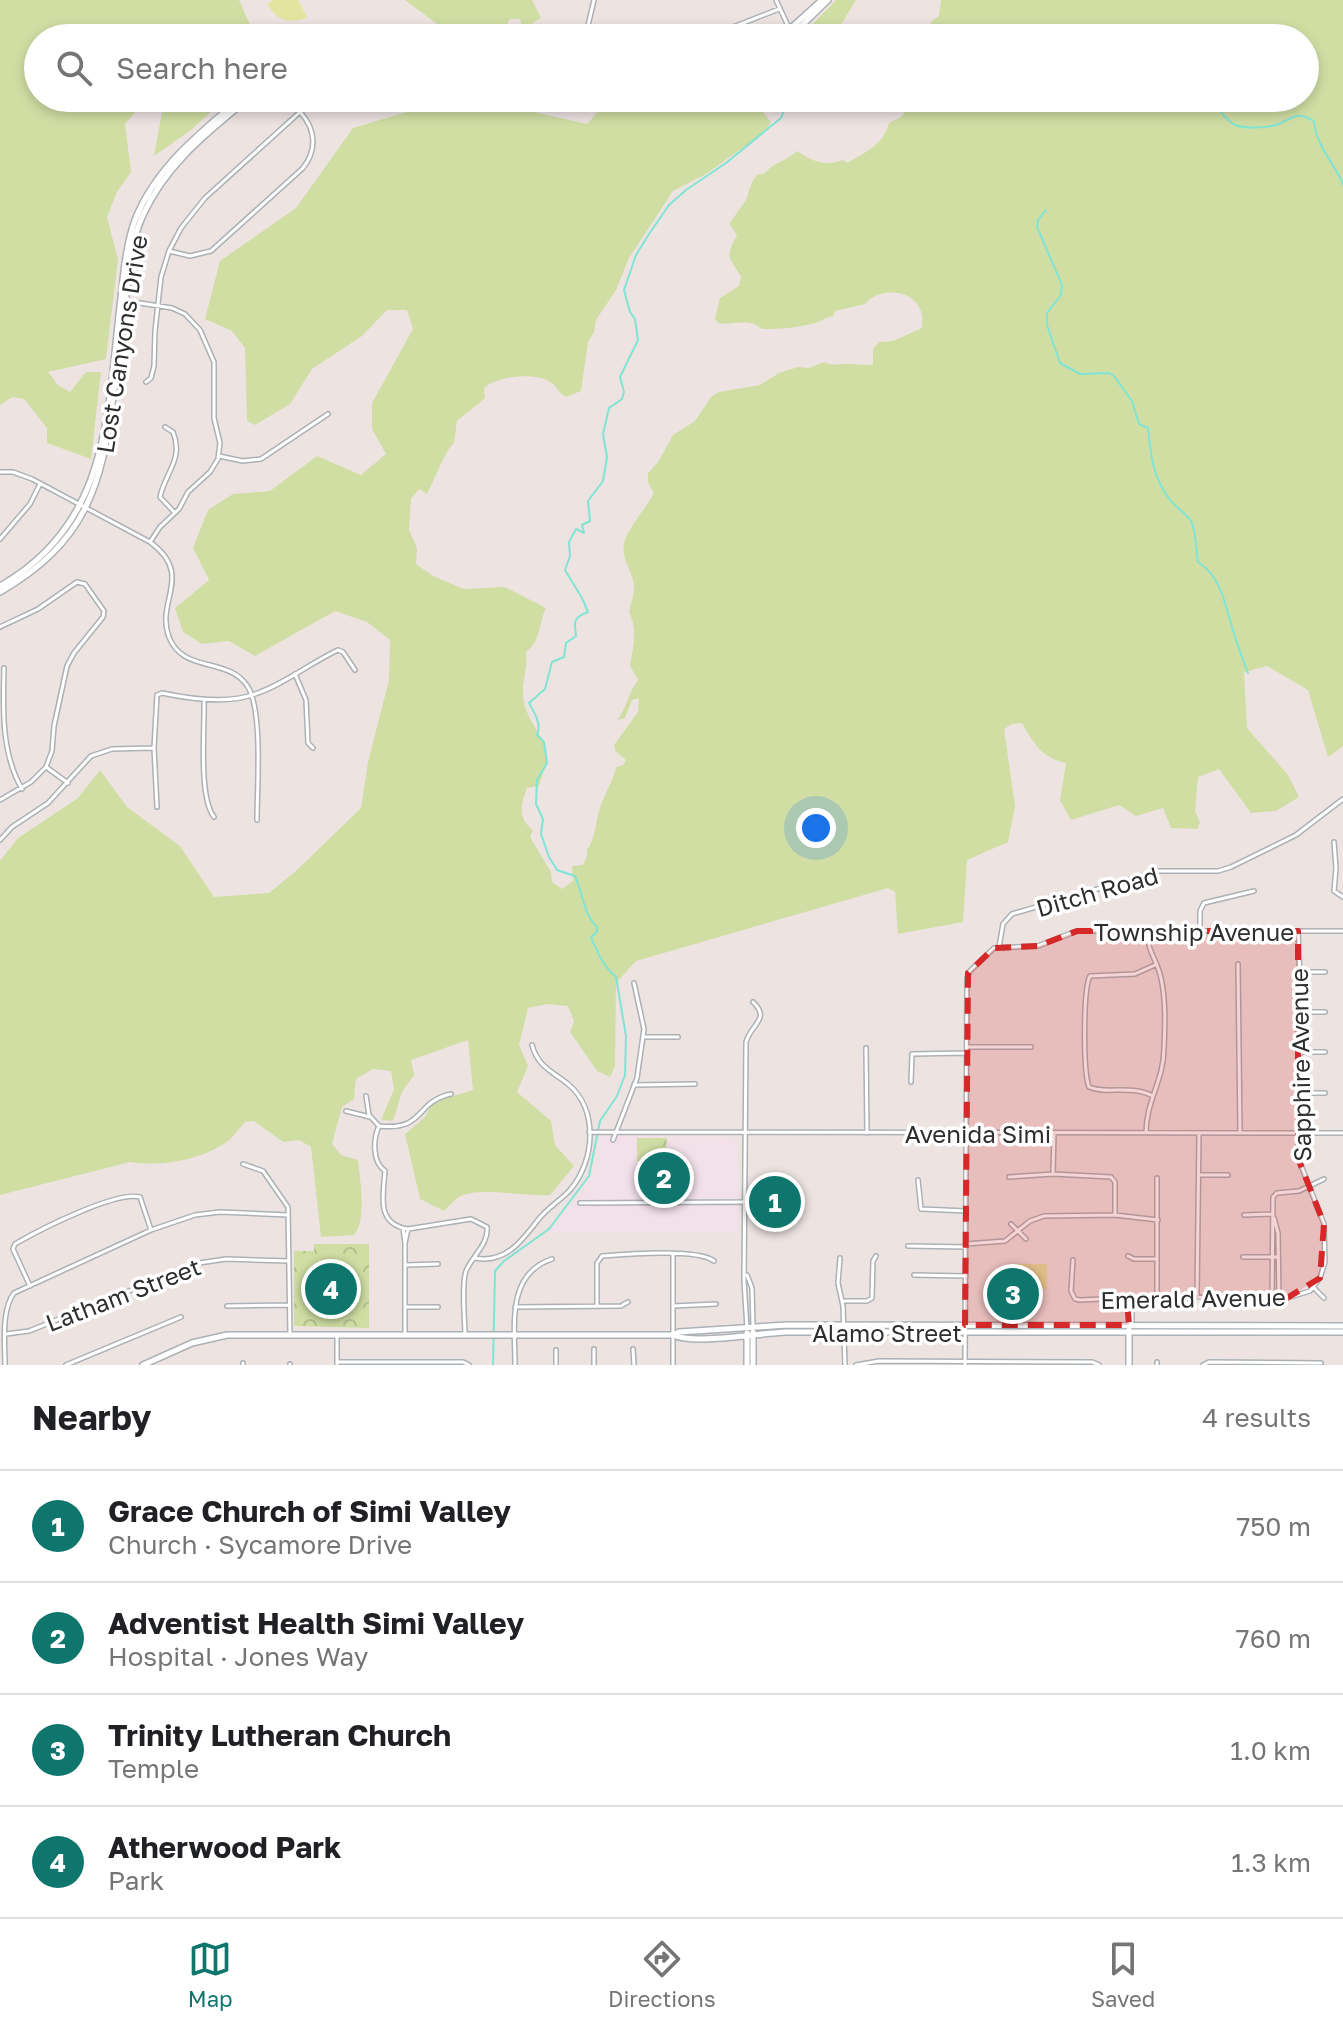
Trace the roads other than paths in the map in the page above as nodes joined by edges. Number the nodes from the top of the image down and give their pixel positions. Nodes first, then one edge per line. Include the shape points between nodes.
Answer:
1 (594, 0) edge
2 (776, 0) edge
3 (822, 0) edge
4 (828, 0) edge
5 (779, 9) junction
6 (588, 24) edge
7 (741, 24) edge
8 (786, 24) edge
9 (800, 24) edge
10 (802, 24) edge
11 (225, 112) edge
12 (232, 112) edge
13 (300, 112) joint
14 (169, 251) junction
15 (123, 300) junction
16 (157, 305) junction
17 (146, 382) dead end
18 (328, 414) dead end
19 (165, 427) dead end
20 (219, 456) junction
21 (1, 472) edge
22 (40, 484) junction
23 (79, 505) junction
24 (86, 509) junction
25 (175, 513) junction
26 (0, 539) edge
27 (150, 542) junction
28 (0, 586) edge
29 (0, 592) edge
30 (0, 627) edge
31 (4, 668) dead end
32 (355, 670) dead end
33 (295, 674) junction
34 (252, 696) junction
35 (204, 698) junction
36 (154, 748) junction
37 (313, 748) dead end
38 (46, 767) junction
39 (68, 783) junction
40 (22, 789) junction
41 (1343, 799) edge
42 (0, 800) edge
43 (157, 807) dead end
44 (214, 817) dead end
45 (257, 820) dead end
46 (0, 840) edge
47 (1334, 842) dead end
48 (1254, 891) dead end
49 (1343, 897) edge
50 (1147, 931) junction
51 (1200, 931) junction
52 (1298, 931) junction
53 (1343, 931) edge
54 (999, 947) junction
55 (1238, 964) dead end
56 (1155, 965) junction
57 (1298, 972) junction
58 (1325, 972) dead end
59 (634, 983) dead end
60 (753, 1002) dead end
61 (1300, 1012) junction
62 (1325, 1012) dead end
63 (643, 1037) junction
64 (678, 1037) dead end
65 (532, 1045) dead end
66 (967, 1047) junction
67 (1031, 1047) dead end
68 (866, 1048) dead end
69 (1299, 1052) junction
70 (1325, 1052) dead end
71 (967, 1053) junction
72 (911, 1082) dead end
73 (695, 1084) dead end
74 (634, 1085) junction
75 (1298, 1093) junction
76 (1325, 1093) dead end
77 (451, 1094) dead end
78 (366, 1096) dead end
79 (1153, 1096) junction
80 (346, 1111) dead end
81 (371, 1117) junction
82 (379, 1126) junction
83 (590, 1132) junction
84 (614, 1133) junction
85 (747, 1133) junction
86 (867, 1133) junction
87 (966, 1133) junction
88 (1054, 1133) junction
89 (1146, 1133) junction
90 (1199, 1133) junction
91 (1240, 1133) junction
92 (1298, 1133) junction
93 (1343, 1133) edge
94 (613, 1140) dead end
95 (243, 1164) dead end
96 (1053, 1174) junction
97 (1199, 1175) junction
98 (1228, 1175) dead end
99 (1009, 1177) dead end
100 (1157, 1178) dead end
101 (1324, 1179) dead end
102 (918, 1180) dead end
103 (1308, 1187) junction
104 (747, 1202) junction
105 (580, 1203) dead end
106 (966, 1211) junction
107 (1272, 1214) junction
108 (288, 1215) junction
109 (1115, 1215) junction
110 (1244, 1215) dead end
111 (1158, 1220) junction
112 (1011, 1224) dead end
113 (406, 1229) junction
114 (151, 1230) junction
115 (1019, 1232) junction
116 (1026, 1239) dead end
117 (966, 1245) junction
118 (908, 1246) dead end
119 (673, 1253) junction
120 (876, 1256) dead end
121 (1128, 1256) dead end
122 (1243, 1257) dead end
123 (1272, 1257) junction
124 (1278, 1257) junction
125 (475, 1258) junction
126 (840, 1258) dead end
127 (552, 1259) dead end
128 (1157, 1259) junction
129 (1073, 1260) dead end
130 (289, 1261) junction
131 (714, 1261) dead end
132 (438, 1264) dead end
133 (406, 1265) junction
134 (914, 1275) dead end
135 (966, 1276) junction
136 (30, 1286) junction
137 (1314, 1288) junction
138 (1157, 1297) junction
139 (1130, 1298) junction
140 (1197, 1298) junction
141 (1279, 1298) junction
142 (1324, 1298) dead end
143 (1272, 1299) junction
144 (842, 1301) junction
145 (628, 1302) dead end
146 (716, 1304) dead end
147 (289, 1305) junction
148 (227, 1306) dead end
149 (597, 1306) junction
150 (673, 1306) junction
151 (406, 1307) junction
152 (438, 1307) dead end
153 (515, 1307) junction
154 (181, 1317) dead end
155 (843, 1328) junction
156 (965, 1329) junction
157 (1129, 1329) junction
158 (1343, 1329) edge
159 (750, 1331) junction
160 (6, 1334) junction
161 (515, 1334) junction
162 (290, 1335) junction
163 (337, 1335) junction
164 (405, 1335) junction
165 (465, 1335) junction
166 (673, 1335) junction
167 (594, 1349) dead end
168 (633, 1349) dead end
169 (556, 1350) dead end
170 (965, 1363) edge
171 (1321, 1363) dead end
172 (337, 1364) edge
173 (1002, 1364) edge
174 (1050, 1364) edge
175 (1203, 1364) edge
176 (1251, 1364) edge
177 (5, 1365) edge
178 (66, 1365) edge
179 (143, 1365) edge
180 (469, 1365) edge
181 (515, 1365) edge
182 (556, 1365) edge
183 (594, 1365) edge
184 (634, 1365) edge
185 (673, 1365) edge
186 (747, 1365) edge
187 (753, 1365) edge
188 (845, 1365) edge
189 (856, 1365) edge
190 (1099, 1365) edge
191 (1129, 1365) edge

1 - 6 street
2 - 5 street
3 - 9 street
4 - 10 street
5 - 7 street
5 - 8 street
11 - 15 street, Lost Canyons Drive via 176,155 150,192 129,241
12 - 15 street, Lost Canyons Drive via 183,154 160,184 132,250
13 - 14 street via 196,208
13 - 14 street via 313,139 303,168 211,251 190,256
14 - 16 street
15 - 16 street
15 - 23 street, Lost Canyons Drive via 100,453
15 - 24 street, Lost Canyons Drive via 106,454
16 - 17 street via 154,366
16 - 20 street via 191,318 209,346
18 - 20 street via 261,459
19 - 25 street via 173,432 178,451 160,495
20 - 25 street
21 - 22 street
22 - 23 street
22 - 26 street
23 - 24 street
23 - 28 street, Lost Canyons Drive via 50,548
24 - 27 street
24 - 29 street, Lost Canyons Drive via 62,544
25 - 27 street
27 - 34 street via 172,570 166,618 172,643 190,660 234,673
30 - 38 street via 74,583 84,583 103,608 104,614 67,666
31 - 40 street via 6,752
32 - 33 street via 341,651 335,651
33 - 34 street
33 - 37 street via 306,700 308,743
34 - 35 street
34 - 45 street
35 - 36 street via 157,695
35 - 44 street via 206,794
36 - 39 street via 97,752
36 - 43 street
38 - 39 street
38 - 40 street
39 - 46 street
40 - 42 street
41 - 54 street, Ditch Road via 1296,835 1231,867 1154,872 1012,914 1003,924
47 - 49 street via 1334,891
48 - 51 street via 1204,903
50 - 51 street, Township Avenue
50 - 54 street, Township Avenue via 1077,931 1038,946
50 - 56 street
51 - 52 street, Township Avenue
52 - 53 street, Township Avenue
52 - 57 street, Sapphire Avenue
54 - 66 street via 967,976
55 - 91 street
56 - 79 street via 1163,991 1165,1046 1162,1076
56 - 79 street via 1135,974 1090,976 1085,1021 1089,1087 1135,1089
57 - 58 street
57 - 61 street, Sapphire Avenue
59 - 63 street
60 - 85 street via 762,1015 746,1042
61 - 62 street
61 - 69 street, Sapphire Avenue
63 - 64 street
63 - 74 street
65 - 83 street via 542,1066 583,1102
66 - 67 street
66 - 71 street
68 - 86 street
69 - 70 street
69 - 75 street, Sapphire Avenue
71 - 72 street via 912,1054
71 - 87 street
73 - 74 street
74 - 84 street
75 - 76 street
75 - 92 street, Sapphire Avenue
77 - 82 street via 432,1100 408,1125
78 - 81 street
79 - 89 street
80 - 81 street
81 - 82 street
82 - 113 street via 375,1144 377,1163 385,1171 384,1213
83 - 84 street, Avenida Simi
83 - 125 street via 586,1156 569,1191 524,1240 496,1259
84 - 85 street, Avenida Simi
84 - 94 street
85 - 86 street, Avenida Simi
85 - 104 street
86 - 87 street, Avenida Simi
87 - 88 street, Avenida Simi
87 - 106 street
88 - 89 street, Avenida Simi
88 - 96 street
89 - 90 street, Avenida Simi
90 - 91 street, Avenida Simi
90 - 97 street
91 - 92 street, Avenida Simi
92 - 93 street, Avenida Simi
92 - 103 street, Sapphire Avenue via 1299,1166
95 - 108 street via 266,1174
96 - 99 street
96 - 109 street via 1111,1177
97 - 98 street
97 - 140 street
100 - 111 street
101 - 103 street
102 - 106 street via 921,1209
103 - 107 street via 1274,1195
103 - 137 street, Sapphire Avenue via 1326,1232 1324,1268
104 - 105 street
104 - 159 street
106 - 117 street
107 - 110 street
107 - 123 street
107 - 124 street
108 - 114 street via 204,1213
108 - 130 street
109 - 111 street
109 - 115 street via 1044,1216
111 - 128 street
112 - 115 street
113 - 125 street via 471,1219 484,1224 488,1232
113 - 133 street
114 - 136 street
114 - 136 street via 140,1197 108,1200 15,1244
115 - 116 street
115 - 117 street via 999,1242
117 - 118 street
117 - 135 street
119 - 131 street
119 - 149 street via 602,1256 597,1263
119 - 150 street
120 - 144 street via 874,1296
121 - 128 street
122 - 123 street
123 - 124 street
123 - 143 street
124 - 141 street
125 - 165 street via 465,1272
126 - 144 street
127 - 153 street via 524,1278
128 - 138 street
129 - 139 street, Emerald Avenue via 1071,1295 1080,1300
130 - 147 street
130 - 160 street, Latham Street via 199,1263 29,1331
132 - 133 street
133 - 151 street
134 - 135 street
135 - 156 street
136 - 160 street via 10,1296
137 - 141 street, Emerald Avenue
137 - 142 street
138 - 139 street, Emerald Avenue
138 - 140 street, Emerald Avenue
139 - 157 street
140 - 143 street, Emerald Avenue
141 - 143 street, Emerald Avenue
144 - 155 street
145 - 149 street
146 - 150 street
147 - 148 street
147 - 162 street
149 - 153 street
150 - 166 street
151 - 152 street
151 - 164 street
153 - 161 street
154 - 178 street
155 - 156 street, Alamo Street
155 - 159 street, Alamo Street
155 - 188 street
156 - 157 street, Alamo Street
156 - 170 street
157 - 158 street, Alamo Street
157 - 191 street
159 - 166 street, Alamo Street
159 - 186 street
159 - 187 street
160 - 177 street
161 - 165 street, Alamo Street
161 - 166 street, Alamo Street
161 - 181 street
162 - 163 street, Alamo Street
162 - 179 street, Alamo Street via 216,1336
163 - 164 street, Alamo Street
163 - 172 street
164 - 165 street, Alamo Street
166 - 185 street
167 - 183 street
168 - 184 street
169 - 182 street
170 - 173 street
170 - 189 street
171 - 176 street
172 - 180 street
173 - 174 street
174 - 190 street
175 - 176 street

